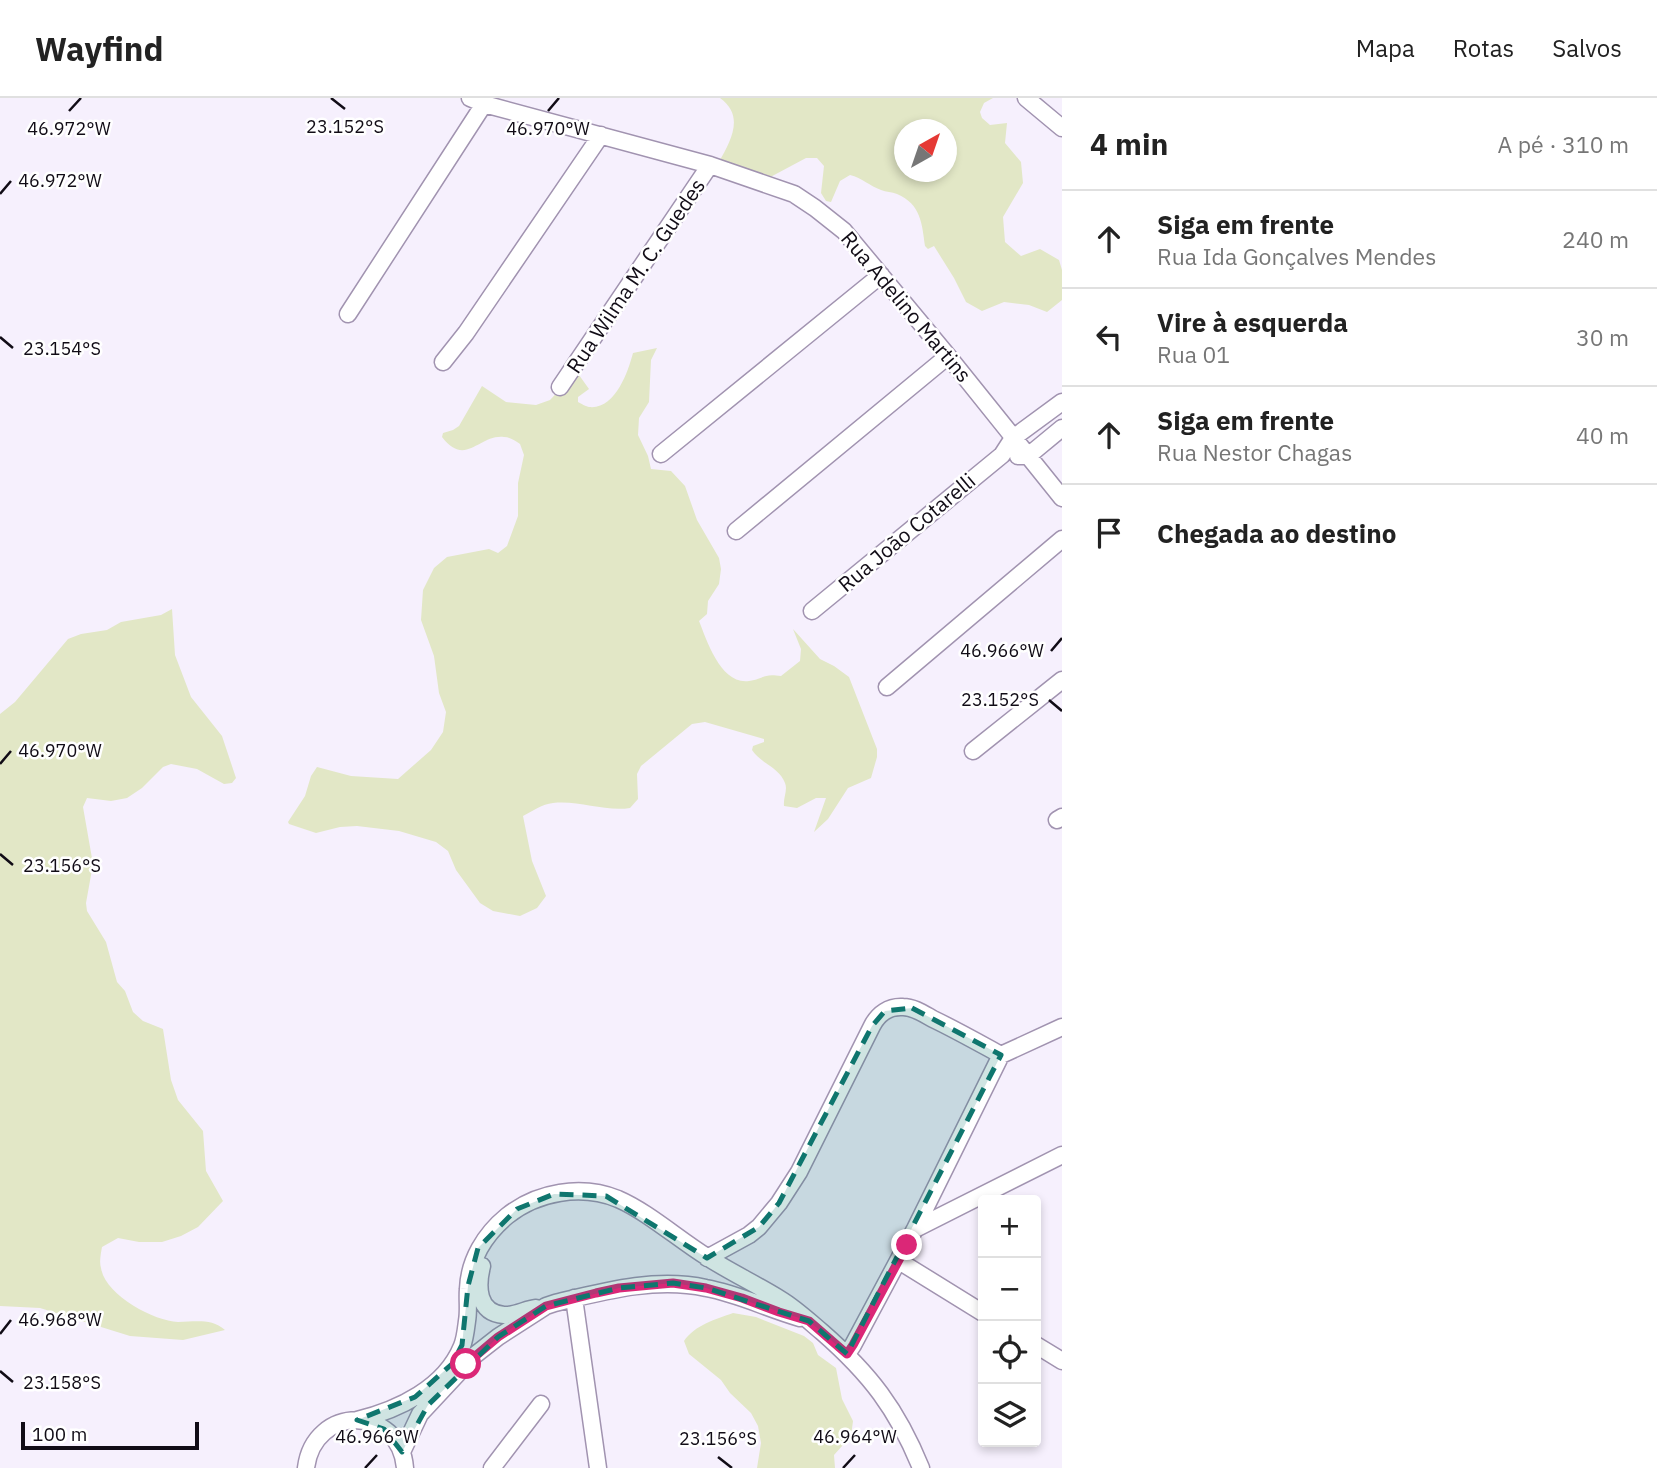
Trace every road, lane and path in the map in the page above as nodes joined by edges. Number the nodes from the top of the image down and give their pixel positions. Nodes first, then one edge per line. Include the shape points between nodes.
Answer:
1 (1026, 98) edge
2 (480, 100) edge
3 (1062, 128) edge
4 (601, 135) junction
5 (710, 165) junction
6 (881, 275) junction
7 (348, 314) dead end
8 (948, 356) junction
9 (443, 362) dead end
10 (560, 387) dead end
11 (1062, 402) edge
12 (1062, 428) edge
13 (1013, 438) junction
14 (661, 454) dead end
15 (1002, 454) junction
16 (1028, 456) junction
17 (1062, 498) edge
18 (736, 531) dead end
19 (1062, 539) edge
20 (812, 611) dead end
21 (1062, 680) edge
22 (887, 687) dead end
23 (972, 751) dead end
24 (1062, 1027) edge
25 (1001, 1055) junction
26 (1062, 1155) edge
27 (915, 1229) junction
28 (490, 1233) junction
29 (707, 1258) junction
30 (899, 1261) junction
31 (574, 1298) junction
32 (546, 1306) junction
33 (978, 1310) edge
34 (809, 1321) junction
35 (1041, 1348) edge
36 (847, 1354) junction
37 (1062, 1361) edge
38 (541, 1404) dead end
39 (357, 1420) junction
40 (404, 1460) edge
41 (306, 1468) edge
42 (492, 1468) edge
43 (598, 1468) edge
44 (921, 1468) edge

1 - 3 street
2 - 4 street, Rua Adelino Martins
2 - 7 street
4 - 5 street, Rua Adelino Martins
4 - 9 street
5 - 6 street, Rua Adelino Martins via 794,194 844,231
5 - 10 street, Rua Wilma M. C. Guedes
6 - 8 street, Rua Adelino Martins
6 - 14 street
8 - 13 street, Rua Adelino Martins
8 - 18 street
11 - 13 street, Rua João Cotarelli
12 - 16 street
13 - 15 street, Rua João Cotarelli
13 - 16 street, Rua Adelino Martins
15 - 16 street
15 - 20 street, Rua João Cotarelli
16 - 17 street, Rua Adelino Martins
19 - 22 street
21 - 23 street
24 - 25 street
25 - 27 street
25 - 29 street via 912,1008 897,1007 879,1015 779,1203 749,1235
26 - 27 street
27 - 30 street
28 - 29 street via 517,1209 542,1198 567,1192 593,1193 638,1210
28 - 32 street via 479,1277 486,1307 503,1315
28 - 39 street via 478,1248 470,1274 463,1345 452,1364 408,1401
29 - 34 street via 782,1300
30 - 33 street
30 - 36 street
31 - 32 street
31 - 34 street via 673,1283 742,1298
31 - 43 street
32 - 40 street via 466,1364 420,1414
34 - 36 street
35 - 37 street
36 - 44 street via 896,1415
38 - 42 street
39 - 40 street via 384,1429
39 - 41 street via 338,1423 321,1434

